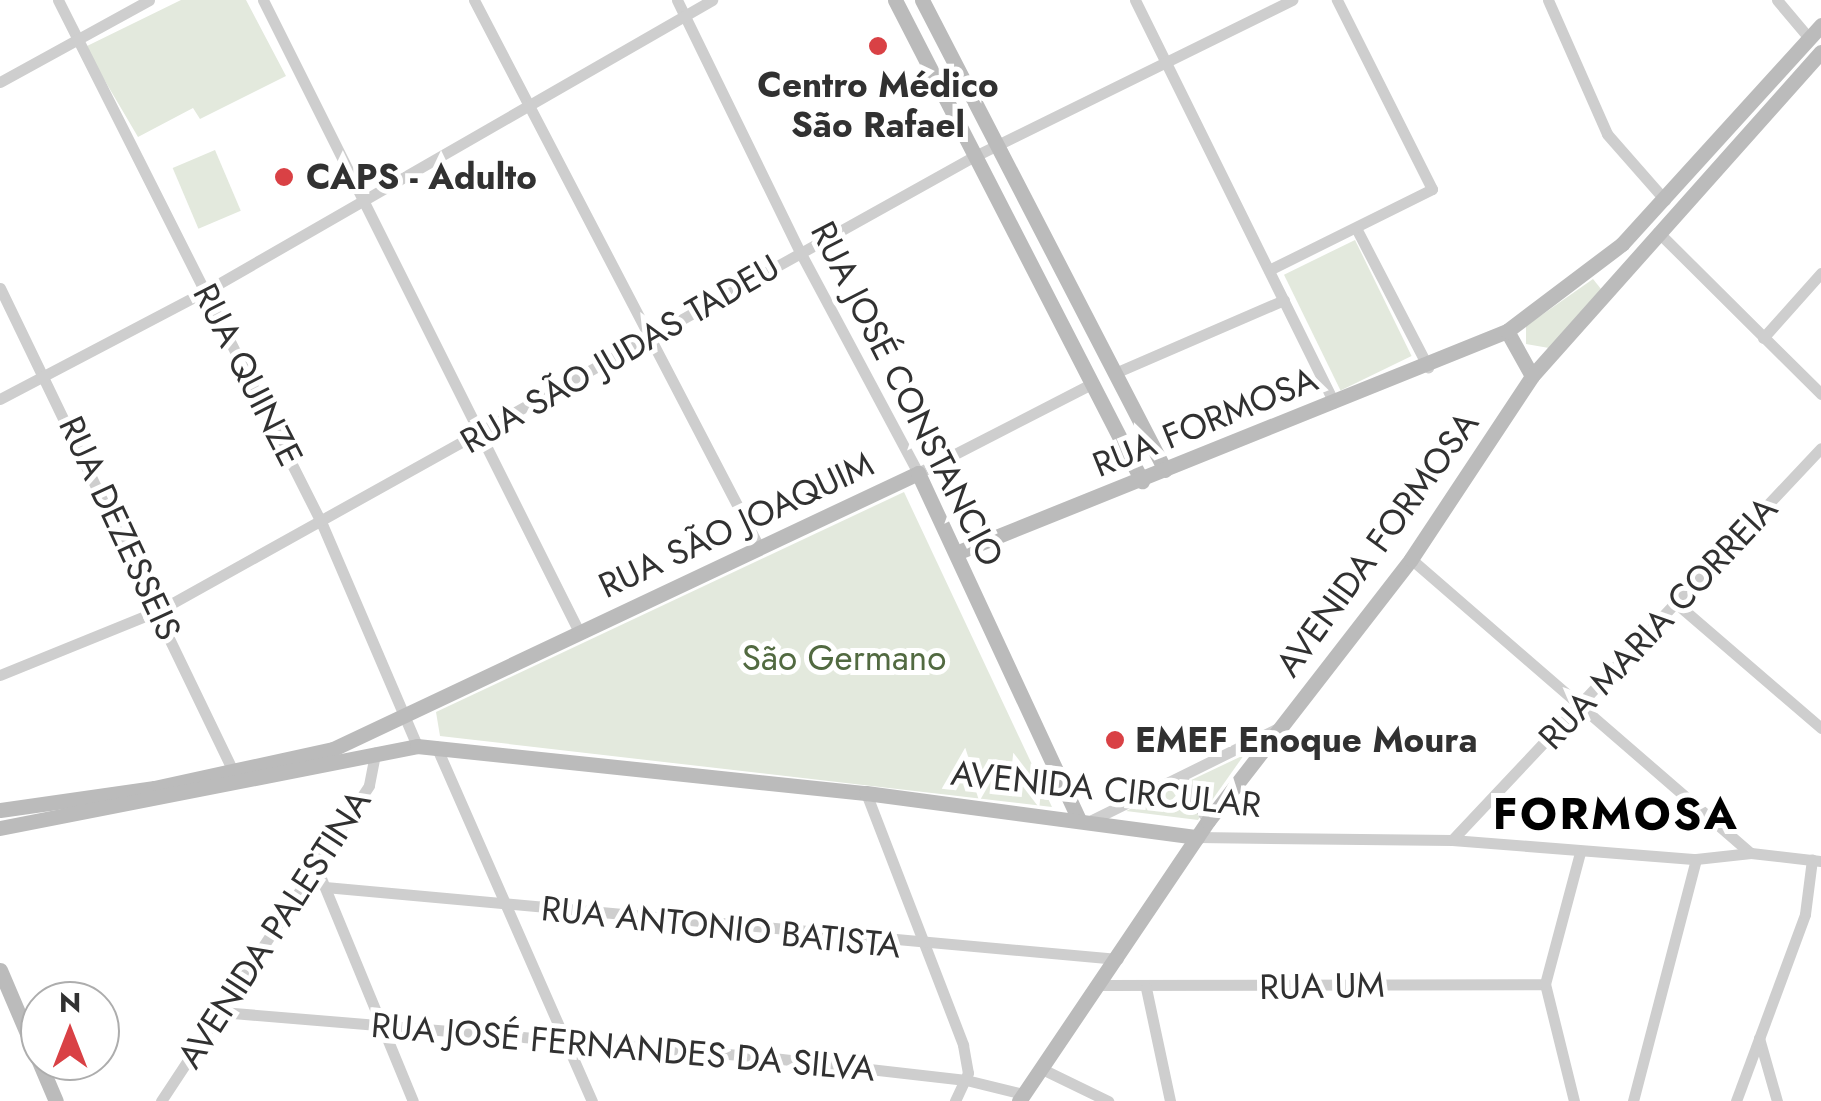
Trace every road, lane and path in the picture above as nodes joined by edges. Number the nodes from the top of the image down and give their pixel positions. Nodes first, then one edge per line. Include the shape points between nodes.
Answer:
1 (58, 0) edge
2 (149, 0) edge
3 (263, 0) edge
4 (474, 0) edge
5 (678, 0) edge
6 (712, 0) edge
7 (894, 0) edge
8 (922, 0) edge
9 (1134, 0) edge
10 (1292, 0) edge
11 (1337, 0) edge
12 (1548, 0) edge
13 (1777, 0) edge
14 (685, 14) junction
15 (1821, 26) edge
16 (1809, 38) junction
17 (77, 40) junction
18 (1821, 52) edge
19 (1166, 64) junction
20 (1789, 75) junction
21 (0, 82) edge
22 (529, 106) junction
23 (1726, 143) junction
24 (996, 145) junction
25 (973, 156) junction
26 (366, 200) junction
27 (1665, 200) junction
28 (1356, 228) junction
29 (1658, 232) junction
30 (799, 250) junction
31 (1595, 269) junction
32 (1269, 270) junction
33 (1821, 274) edge
34 (1610, 282) junction
35 (0, 288) edge
36 (206, 291) junction
37 (1284, 300) junction
38 (1507, 331) junction
39 (644, 336) junction
40 (1763, 338) junction
41 (1477, 346) joint
42 (1428, 367) junction
43 (1115, 373) junction
44 (1532, 376) junction
45 (48, 379) junction
46 (1089, 384) junction
47 (1821, 394) edge
48 (0, 399) edge
49 (1334, 402) junction
50 (484, 433) junction
51 (1821, 448) edge
52 (1165, 470) junction
53 (918, 473) junction
54 (1142, 480) junction
55 (322, 524) junction
56 (758, 547) junction
57 (956, 554) junction
58 (1411, 560) junction
59 (1677, 604) junction
60 (160, 610) junction
61 (579, 632) junction
62 (0, 675) edge
63 (1580, 707) junction
64 (406, 717) junction
65 (1278, 728) junction
66 (1821, 728) edge
67 (416, 746) junction
68 (436, 746) junction
69 (375, 753) junction
70 (232, 771) junction
71 (1180, 777) junction
72 (866, 793) junction
73 (0, 810) edge
74 (1085, 819) junction
75 (1208, 821) junction
76 (0, 828) edge
77 (1198, 837) junction
78 (1452, 840) junction
79 (1580, 852) junction
80 (1751, 853) junction
81 (1696, 860) junction
82 (1816, 860) edge
83 (316, 866) junction
84 (325, 887) junction
85 (503, 906) junction
86 (1805, 914) junction
87 (1821, 917) edge
88 (922, 946) junction
89 (1118, 959) junction
90 (0, 972) edge
91 (1546, 984) junction
92 (1098, 985) junction
93 (1146, 988) junction
94 (221, 1012) junction
95 (380, 1024) junction
96 (1759, 1037) junction
97 (564, 1040) junction
98 (1040, 1068) junction
99 (966, 1080) junction
100 (1021, 1098) edge
101 (56, 1101) edge
102 (161, 1101) edge
103 (413, 1101) edge
104 (592, 1101) edge
105 (956, 1101) edge
106 (1108, 1101) edge
107 (1170, 1101) edge
108 (1574, 1101) edge
109 (1634, 1101) edge
110 (1736, 1101) edge
111 (1777, 1101) edge

1 - 17 street, RUA QUINZE
2 - 17 street
3 - 26 street
4 - 22 street
5 - 14 street, RUA JOSÉ CONSTANCIO
6 - 14 street
7 - 25 main road
8 - 24 main road
9 - 19 street
10 - 19 street, RUA SÃO JUDAS TADEU
11 - 28 street via 1432,188
12 - 27 street via 1606,134
13 - 16 street
14 - 22 street
14 - 30 street, RUA JOSÉ CONSTANCIO
15 - 16 main road, AVENIDA FORMOSA
16 - 20 main road, AVENIDA FORMOSA
17 - 21 street
17 - 36 street, RUA QUINZE
18 - 20 main road, AVENIDA FORMOSA
19 - 24 street, RUA SÃO JUDAS TADEU
19 - 32 street
20 - 23 main road, AVENIDA FORMOSA
22 - 26 street
22 - 39 street
23 - 27 main road, AVENIDA FORMOSA
23 - 29 main road, AVENIDA FORMOSA
24 - 25 street, RUA SÃO JUDAS TADEU
24 - 43 main road
25 - 30 street, RUA SÃO JUDAS TADEU
25 - 46 main road
26 - 36 street
26 - 50 street
27 - 31 main road, AVENIDA FORMOSA
28 - 32 street
28 - 42 street
29 - 34 main road, AVENIDA FORMOSA
29 - 40 street
30 - 39 street, RUA SÃO JUDAS TADEU
30 - 53 street, RUA JOSÉ CONSTANCIO
31 - 34 main road
31 - 38 main road, AVENIDA FORMOSA
32 - 37 street
33 - 40 street
34 - 44 main road, AVENIDA FORMOSA
35 - 45 street, RUA DEZESSEIS
36 - 45 street
36 - 55 street, RUA QUINZE
37 - 43 street
37 - 49 street
38 - 41 main road, AVENIDA FORMOSA
38 - 44 main road
39 - 50 street, RUA SÃO JUDAS TADEU
39 - 56 street
40 - 47 street
41 - 42 main road, RUA FORMOSA
42 - 49 main road, RUA FORMOSA
43 - 52 main road
44 - 58 main road, AVENIDA FORMOSA
45 - 48 street
45 - 60 street, RUA DEZESSEIS
46 - 53 street, RUA SÃO JOAQUIM
46 - 54 main road
49 - 52 main road, RUA FORMOSA
50 - 55 street, RUA SÃO JUDAS TADEU
50 - 61 street
51 - 59 street, RUA MARIA CORREIA
52 - 54 main road, RUA FORMOSA
53 - 56 main road, RUA SÃO JOAQUIM
53 - 57 main road, RUA JOSÉ CONSTANCIO
54 - 57 main road, RUA FORMOSA
55 - 60 street, RUA SÃO JUDAS TADEU
55 - 64 street, RUA QUINZE
56 - 61 main road, RUA SÃO JOAQUIM
57 - 74 main road, RUA JOSÉ CONSTANCIO
58 - 63 street
58 - 65 main road, AVENIDA FORMOSA
59 - 63 street, RUA MARIA CORREIA
59 - 66 street
60 - 62 street, RUA SÃO JUDAS TADEU
60 - 70 street, RUA DEZESSEIS
61 - 64 main road, RUA SÃO JOAQUIM
63 - 78 street, RUA MARIA CORREIA
63 - 80 street
64 - 67 street
64 - 70 main road, RUA SÃO JOAQUIM via 333,749
65 - 71 street
65 - 75 main road, AVENIDA FORMOSA
67 - 68 main road, AVENIDA CIRCULAR
67 - 69 main road, AVENIDA CIRCULAR
68 - 72 main road, AVENIDA CIRCULAR
68 - 85 street
69 - 76 main road, AVENIDA CIRCULAR via 234,787
69 - 83 street, AVENIDA PALESTINA via 369,785
70 - 73 main road, RUA SÃO JOAQUIM
71 - 74 street
71 - 75 street
72 - 74 main road, AVENIDA CIRCULAR
72 - 88 street
74 - 77 main road, AVENIDA CIRCULAR
75 - 77 main road, AVENIDA FORMOSA
77 - 78 street, AVENIDA CIRCULAR
77 - 89 main road, AVENIDA FORMOSA
78 - 79 street, AVENIDA CIRCULAR
79 - 81 street, AVENIDA CIRCULAR
79 - 91 street
80 - 81 street, AVENIDA CIRCULAR
80 - 82 street, AVENIDA CIRCULAR
81 - 109 street
82 - 86 street
83 - 84 street
83 - 94 street, AVENIDA PALESTINA
84 - 85 street, RUA ANTONIO BATISTA
84 - 95 street
85 - 88 street, RUA ANTONIO BATISTA
85 - 97 street
86 - 87 street
86 - 96 street
88 - 89 street, RUA ANTONIO BATISTA
88 - 99 street via 963,1045
89 - 92 main road, AVENIDA FORMOSA
90 - 101 main road
91 - 93 street, RUA UM
91 - 108 street
92 - 93 street, RUA UM
92 - 98 main road, AVENIDA FORMOSA
93 - 107 street
94 - 95 street, RUA JOSÉ FERNANDES DA SILVA
94 - 102 street, AVENIDA PALESTINA
95 - 97 street, RUA JOSÉ FERNANDES DA SILVA
95 - 103 street
96 - 110 street
96 - 111 street
97 - 99 street, RUA JOSÉ FERNANDES DA SILVA
97 - 104 street
98 - 100 main road, AVENIDA FORMOSA
98 - 106 street
99 - 100 street, RUA JOSÉ FERNANDES DA SILVA
99 - 105 street

